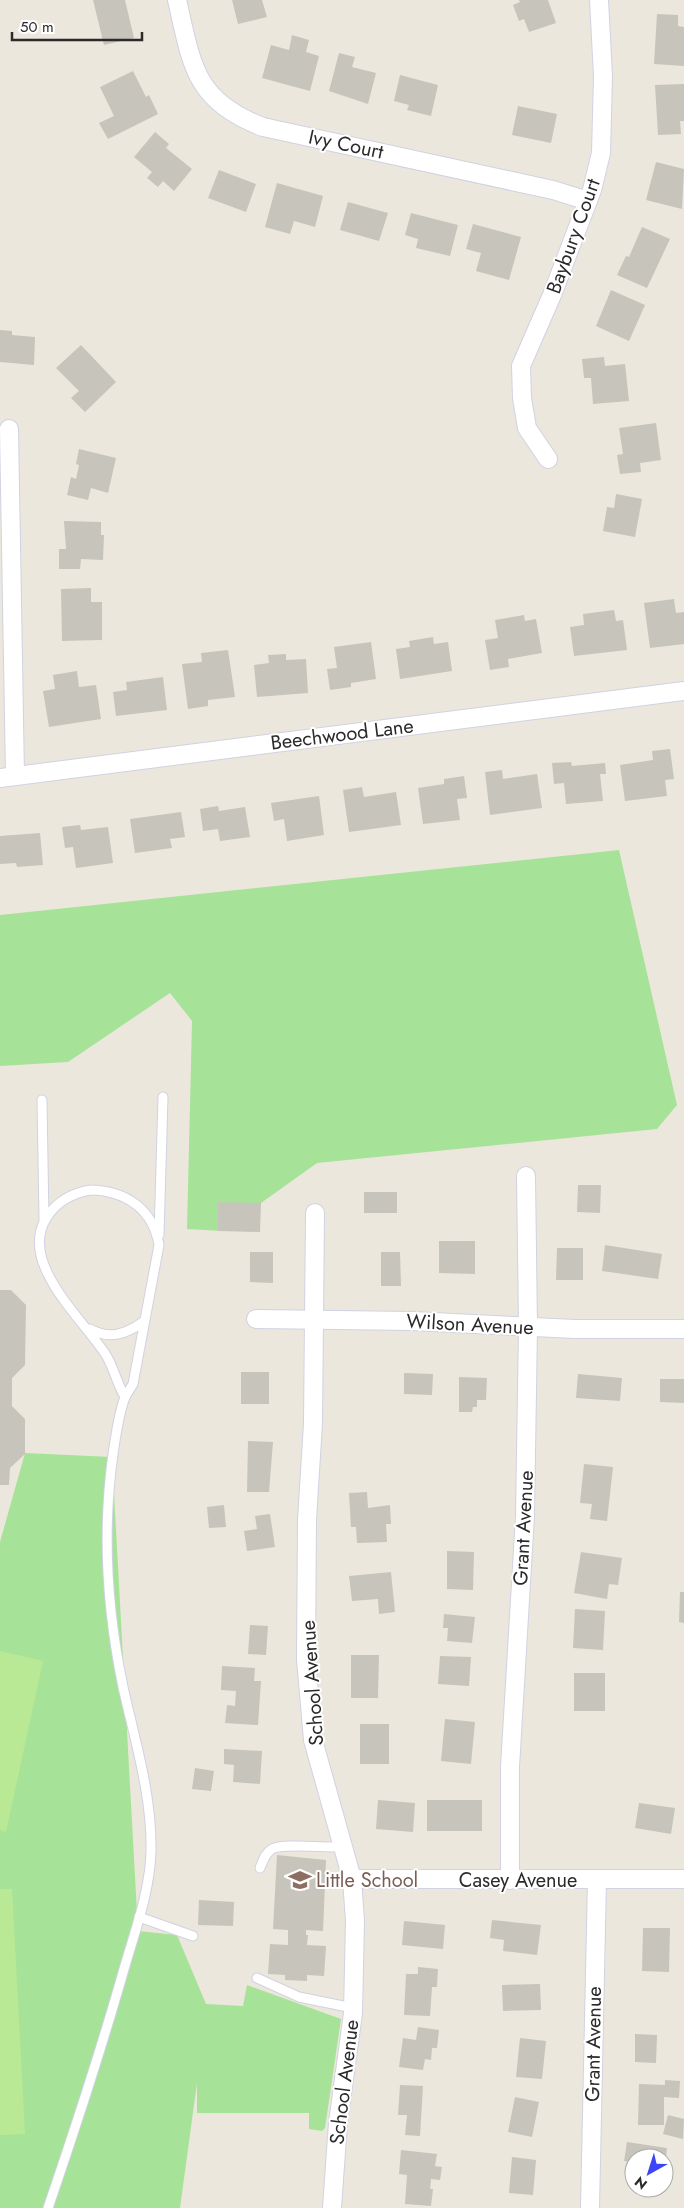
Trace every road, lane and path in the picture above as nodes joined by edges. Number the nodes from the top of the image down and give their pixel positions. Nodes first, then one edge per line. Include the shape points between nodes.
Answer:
1 (177, 0) edge
2 (599, 0) edge
3 (588, 201) junction
4 (9, 429) dead end
5 (548, 459) dead end
6 (684, 691) edge
7 (7, 777) edge
8 (163, 1097) dead end
9 (42, 1100) dead end
10 (526, 1176) dead end
11 (315, 1213) dead end
12 (44, 1220) junction
13 (159, 1245) junction
14 (256, 1319) dead end
15 (314, 1320) junction
16 (143, 1322) junction
17 (528, 1327) junction
18 (88, 1328) junction
19 (684, 1328) edge
20 (124, 1397) junction
21 (342, 1847) junction
22 (260, 1868) dead end
23 (352, 1879) junction
24 (684, 1879) edge
25 (510, 1880) junction
26 (597, 1880) junction
27 (139, 1917) junction
28 (193, 1936) dead end
29 (257, 1978) dead end
30 (353, 2008) junction
31 (48, 2208) edge
32 (332, 2208) edge
33 (590, 2208) edge

1 - 3 street, Ivy Court via 190,54 204,88 241,118 263,127 544,188
2 - 3 street, Baybury Court via 603,76 601,153
3 - 5 street, Baybury Court via 521,366 527,428
4 - 7 street
6 - 7 street, Beechwood Lane
8 - 13 lane
9 - 12 lane
10 - 17 street, Grant Avenue
11 - 15 street, School Avenue
12 - 13 lane via 51,1210 70,1196 105,1191 127,1198 146,1212 157,1233
12 - 18 lane via 39,1243 43,1267
13 - 16 lane
14 - 15 street, Wilson Avenue
15 - 17 street, Wilson Avenue
15 - 21 street, School Avenue via 306,1659 313,1740
16 - 18 lane via 119,1335 98,1334
16 - 20 lane via 133,1384
17 - 19 street, Wilson Avenue
17 - 25 street, Grant Avenue via 525,1516 510,1768
18 - 20 lane via 108,1358
20 - 27 lane via 110,1472 108,1579 113,1634 150,1820 151,1853
21 - 22 lane via 284,1846 272,1849
21 - 23 street, School Avenue
23 - 25 street, Casey Avenue
23 - 30 street, School Avenue
24 - 26 street, Casey Avenue
25 - 26 street, Casey Avenue
26 - 33 street, Grant Avenue
27 - 28 lane
27 - 31 lane via 95,2071
29 - 30 lane via 299,1997
30 - 32 street, School Avenue via 338,2123

